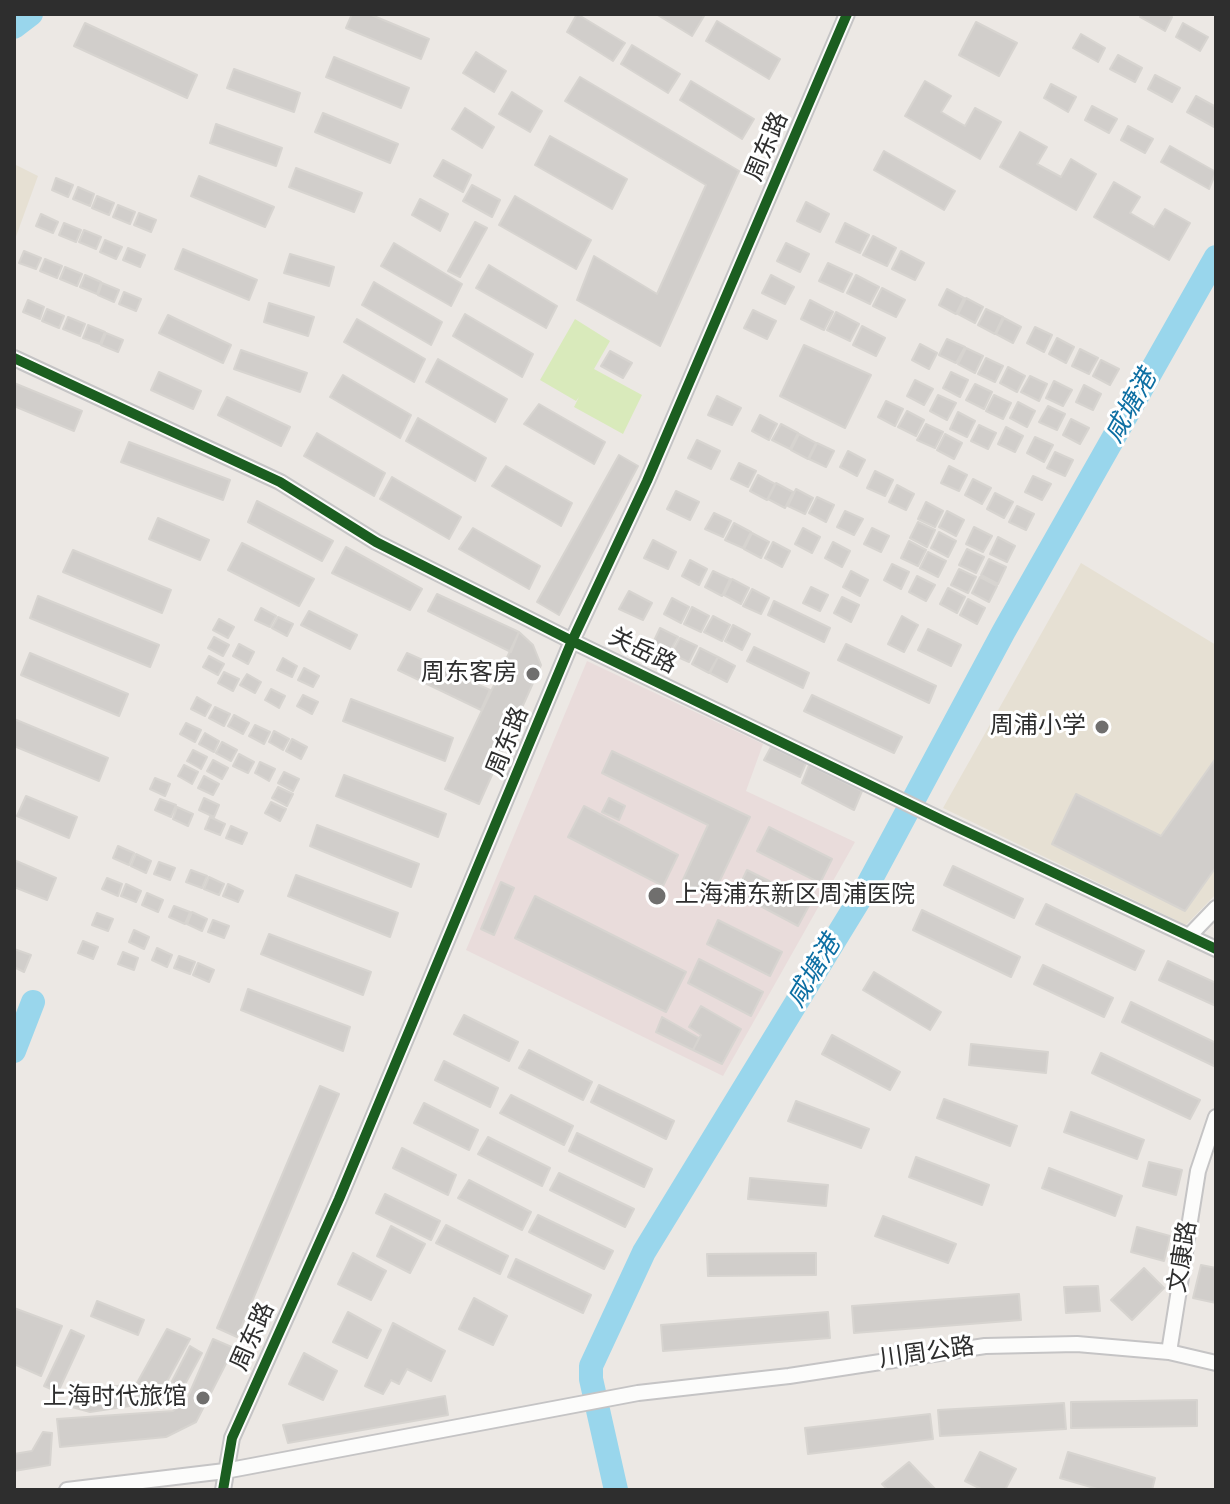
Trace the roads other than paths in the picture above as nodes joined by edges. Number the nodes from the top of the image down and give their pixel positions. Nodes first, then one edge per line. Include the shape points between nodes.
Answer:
1 (847, 14) edge
2 (14, 358) edge
3 (572, 641) junction
4 (1216, 908) edge
5 (1189, 936) junction
6 (1216, 949) edge
7 (1216, 1117) edge
8 (1169, 1352) junction
9 (1216, 1363) edge
10 (225, 1471) junction
11 (67, 1490) edge
12 (223, 1490) edge

1 - 3 street, 周东路 via 647,481
2 - 3 street, 关岳路 via 280,482 376,542
3 - 5 street, 关岳路
3 - 10 street, 周东路 via 339,1199 232,1438
4 - 5 street
5 - 6 street, 关岳路
7 - 8 street, 文康路 via 1198,1171
8 - 9 street, 川周公路
8 - 10 street, 川周公路 via 1077,1344 985,1346 638,1393
10 - 11 street, 川周公路
10 - 12 street, 周东路

